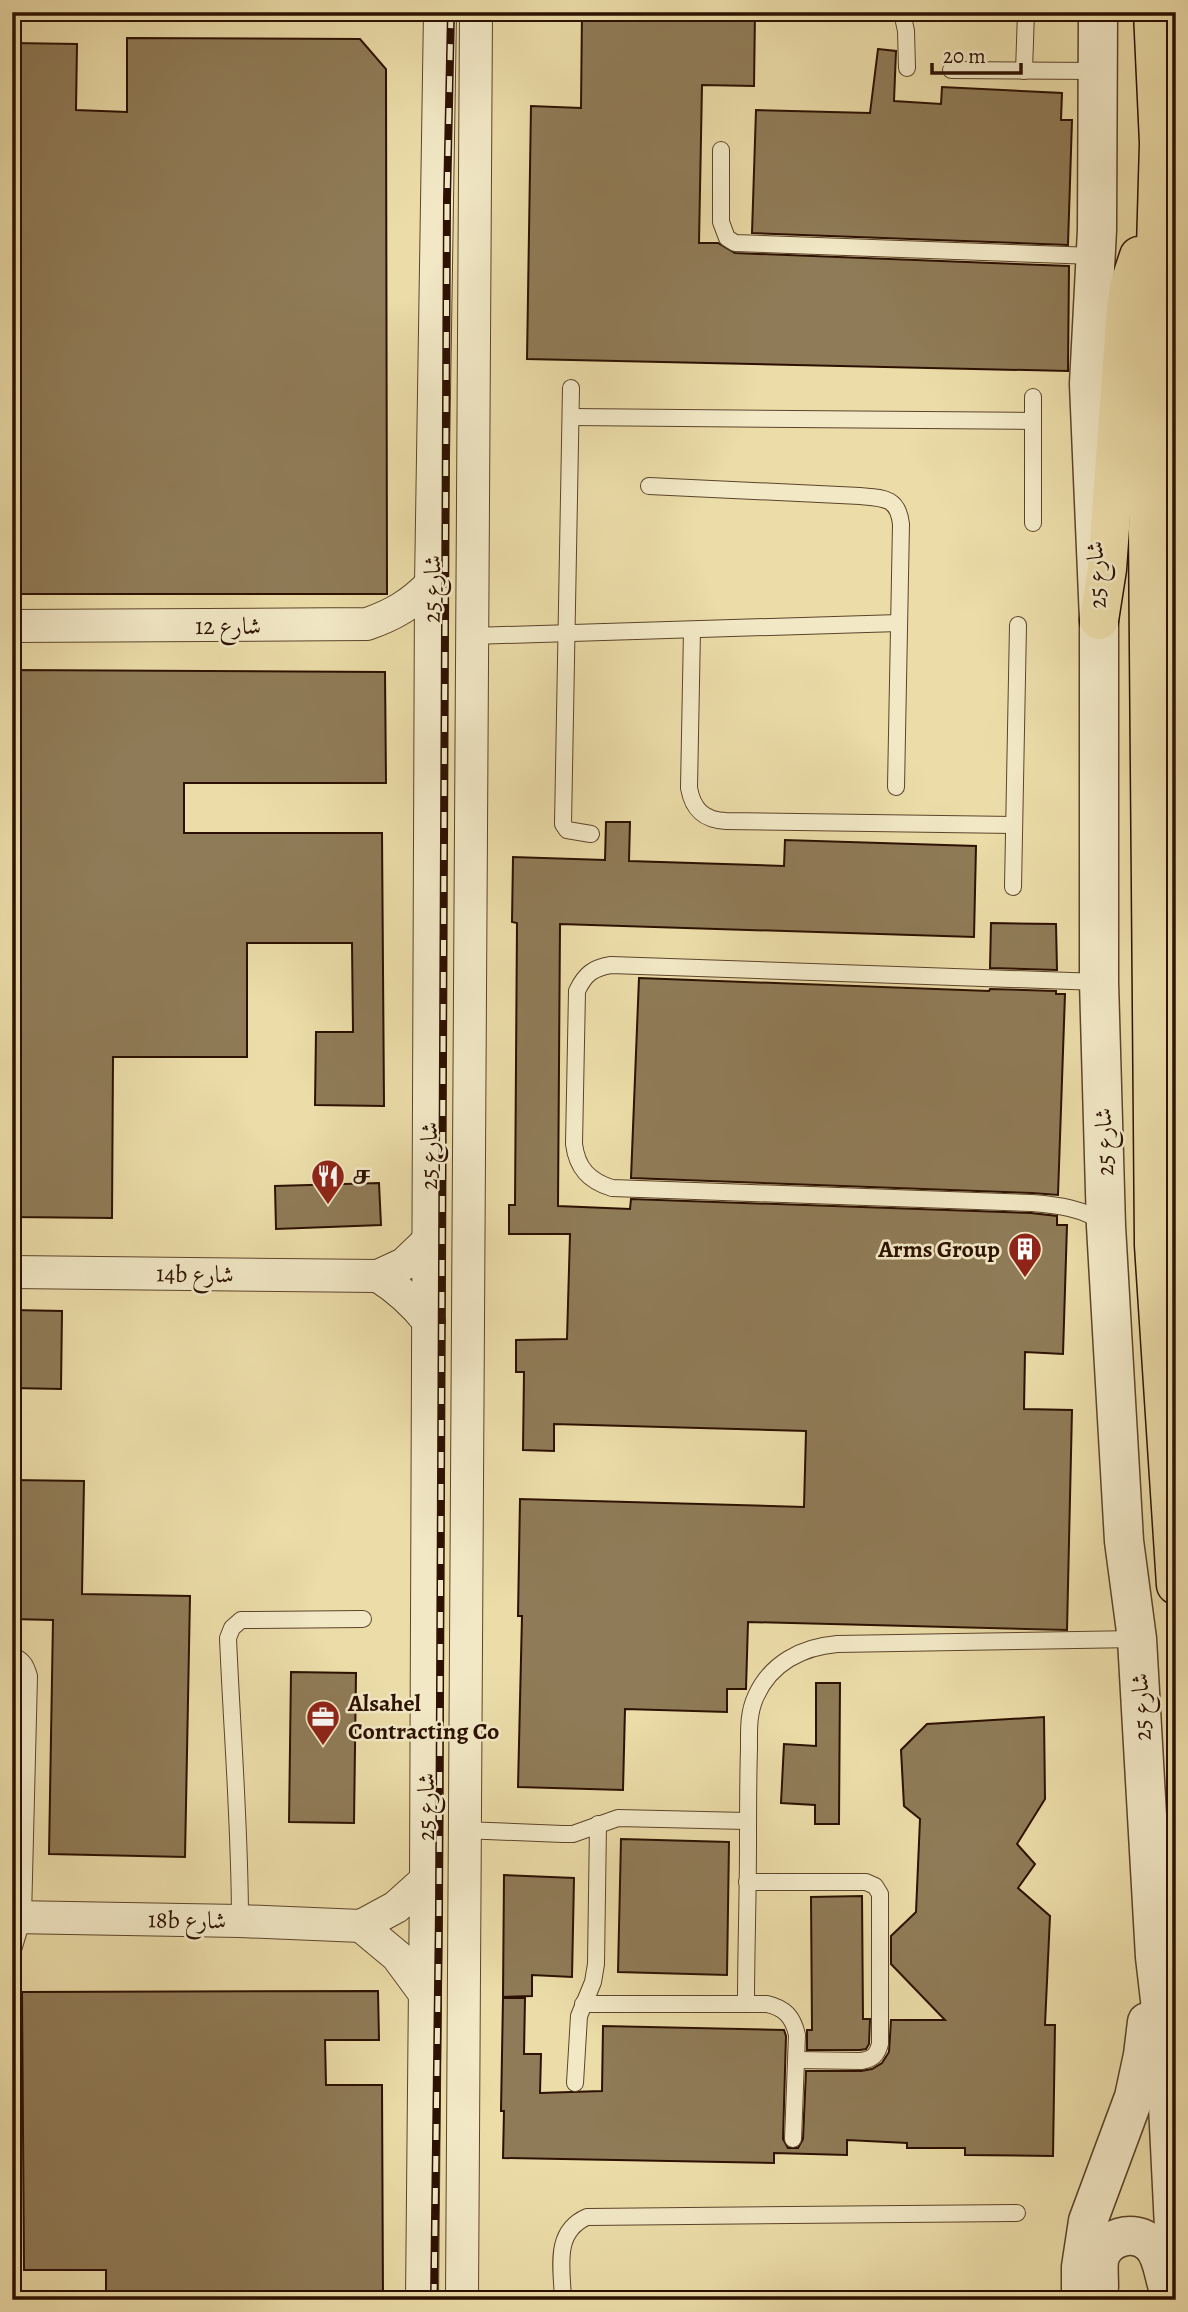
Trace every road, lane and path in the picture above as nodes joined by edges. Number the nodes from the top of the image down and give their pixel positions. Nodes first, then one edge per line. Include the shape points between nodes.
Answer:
1 (414, 12) edge
2 (476, 12) edge
3 (902, 12) edge
4 (1026, 12) edge
5 (1098, 12) edge
6 (1153, 12) edge
7 (440, 22) edge
8 (907, 68) dead end
9 (951, 70) dead end
10 (1024, 71) junction
11 (1098, 71) junction
12 (720, 150) dead end
13 (1166, 226) edge
14 (1095, 256) junction
15 (571, 388) dead end
16 (1033, 397) dead end
17 (571, 417) junction
18 (1033, 421) junction
19 (649, 486) dead end
20 (1033, 523) dead end
21 (431, 584) junction
22 (1099, 620) junction
23 (900, 624) junction
24 (1018, 625) dead end
25 (12, 626) edge
26 (692, 630) junction
27 (567, 633) junction
28 (472, 636) junction
29 (896, 787) dead end
30 (1014, 825) junction
31 (591, 834) dead end
32 (1013, 887) dead end
33 (1099, 982) junction
34 (1106, 1226) junction
35 (429, 1240) junction
36 (12, 1272) edge
37 (378, 1276) junction
38 (429, 1322) junction
39 (1176, 1585) edge
40 (363, 1619) dead end
41 (1137, 1639) junction
42 (12, 1656) edge
43 (20, 1716) edge
44 (746, 1821) junction
45 (598, 1824) junction
46 (463, 1830) junction
47 (426, 1880) junction
48 (747, 1882) junction
49 (17, 1917) edge
50 (240, 1921) junction
51 (361, 1926) junction
52 (12, 1953) edge
53 (1155, 1957) junction
54 (425, 1994) junction
55 (583, 2004) junction
56 (746, 2004) junction
57 (797, 2060) junction
58 (575, 2083) dead end
59 (793, 2139) dead end
60 (1017, 2213) dead end
61 (1176, 2269) edge
62 (422, 2300) edge
63 (462, 2300) edge
64 (563, 2300) edge
65 (1081, 2300) edge
66 (1098, 2300) edge
67 (1173, 2300) edge

1 - 7 street
2 - 28 street, شارع 25
3 - 8 lane
4 - 10 lane
5 - 11 street, شارع 25
6 - 13 main road
7 - 21 street, شارع 25
9 - 10 lane
10 - 11 lane
11 - 14 street, شارع 25
12 - 14 lane via 722,231 735,243
13 - 22 main road via 1138,258 1126,309 1107,569
13 - 39 main road via 1148,529 1154,1245
14 - 22 street, شارع 25 via 1089,384
15 - 17 lane
16 - 18 lane
17 - 18 lane
17 - 27 lane
18 - 20 lane
19 - 23 lane via 838,494 893,502 901,524
21 - 25 street, شارع 12 via 414,603 367,624
21 - 35 street, شارع 25
22 - 33 street, شارع 25
23 - 26 lane
23 - 29 lane
24 - 30 lane
26 - 27 lane
26 - 30 lane via 689,788 691,802 700,813 726,821
27 - 28 lane
27 - 31 lane via 563,824 567,830
28 - 46 street, شارع 25
30 - 32 lane
33 - 34 street, شارع 25
33 - 34 lane via 596,968 577,990 574,1144 581,1168 600,1185 612,1188 1031,1203 1075,1210
34 - 41 street, شارع 25 via 1124,1541
35 - 37 street, 14b شارع via 404,1264
35 - 38 street, شارع 25
36 - 37 street, 14b شارع
37 - 38 street via 407,1297
38 - 47 street, شارع 25
40 - 50 lane via 241,1620 232,1628 228,1638
41 - 44 lane via 836,1644 797,1653 766,1678 749,1715
41 - 53 street, شارع 25
42 - 43 lane via 26,1665 29,1676
43 - 49 lane
44 - 45 lane via 618,1818
44 - 48 lane
45 - 46 lane via 573,1834
45 - 55 lane via 596,1964
46 - 63 street, شارع 25
47 - 51 street via 396,1907
47 - 54 street, شارع 25
48 - 56 lane
48 - 57 lane via 866,1882 880,1894 877,2053 861,2061
49 - 50 street, 18b شارع
49 - 52 lane
50 - 51 street, 18b شارع
51 - 54 street via 397,1956
53 - 61 street, شارع 25 via 1165,2043
53 - 65 street via 1134,2097 1088,2221
54 - 62 street, شارع 25
55 - 56 lane
55 - 58 lane
56 - 57 lane via 778,2006 788,2013 795,2023
57 - 59 lane
60 - 64 lane via 587,2217 577,2221 564,2237
66 - 67 street via 1099,2259 1105,2247 1128,2235 1152,2245

